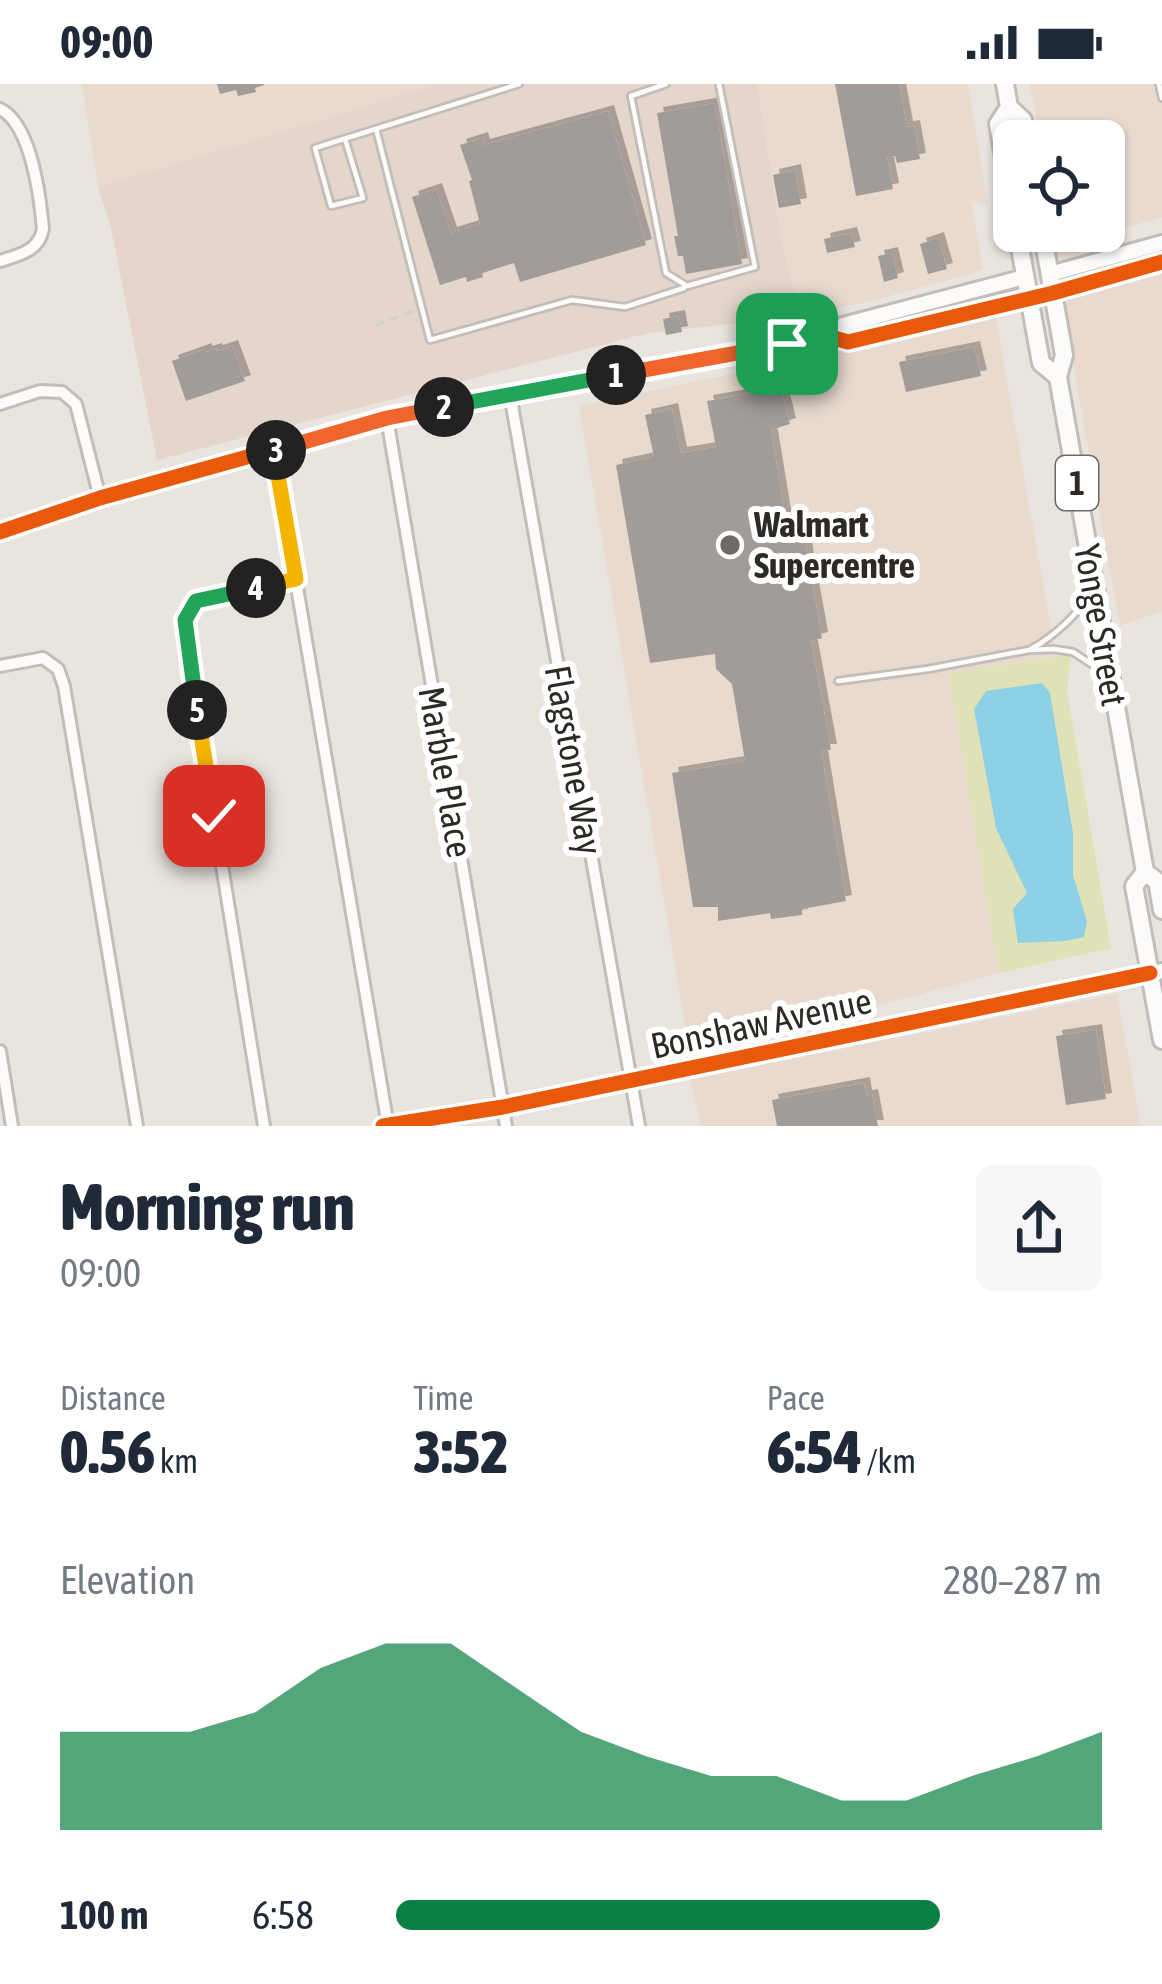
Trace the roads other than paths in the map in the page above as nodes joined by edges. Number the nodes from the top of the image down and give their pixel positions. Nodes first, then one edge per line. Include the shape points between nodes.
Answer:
1 (520, 84) edge
2 (666, 84) edge
3 (718, 84) edge
4 (1005, 84) edge
5 (1159, 84) edge
6 (1162, 98) edge
7 (1009, 107) junction
8 (0, 109) edge
9 (1001, 120) edge
10 (1023, 120) edge
11 (376, 129) junction
12 (345, 139) junction
13 (1162, 243) edge
14 (1021, 252) edge
15 (1046, 252) edge
16 (0, 261) edge
17 (1162, 262) edge
18 (1025, 278) junction
19 (1051, 283) junction
20 (687, 286) junction
21 (1029, 297) junction
22 (830, 337) junction
23 (1058, 377) junction
24 (510, 394) junction
25 (0, 404) edge
26 (387, 418) junction
27 (274, 451) junction
28 (100, 498) junction
29 (0, 532) edge
30 (296, 579) junction
31 (1095, 588) junction
32 (1029, 650) junction
33 (0, 666) edge
34 (1111, 677) junction
35 (838, 681) dead end
36 (1145, 872) junction
37 (1162, 910) edge
38 (1156, 972) edge
39 (1162, 1040) edge
40 (0, 1051) edge
41 (631, 1081) junction
42 (503, 1107) junction
43 (12, 1126) edge
44 (137, 1126) edge
45 (264, 1126) edge
46 (386, 1126) edge
47 (506, 1126) edge
48 (639, 1126) edge

1 - 11 lane
2 - 20 lane via 631,96 666,273
3 - 20 lane via 755,267
4 - 7 main road
5 - 6 lane
7 - 9 main road
7 - 10 main road
8 - 16 street via 21,129 43,229 33,249
11 - 12 lane
11 - 20 lane via 430,340 572,300 625,307
12 - 12 lane via 363,197 331,206 315,148
13 - 19 street
14 - 18 main road, Yonge Street / 1
15 - 19 main road, Yonge Street / 1
17 - 19 street
18 - 19 street
18 - 21 main road, Yonge Street / 1
18 - 22 street via 843,325
19 - 21 street
19 - 23 main road, Yonge Street / 1 via 1064,355
21 - 22 street via 848,342
21 - 23 main road, Yonge Street / 1 via 1041,363
22 - 24 street
23 - 31 main road, Yonge Street / 1
24 - 26 street
24 - 41 street, Flagstone Way
25 - 28 street via 40,391 62,392 76,404
26 - 27 street
26 - 42 street, Marble Place
27 - 28 street
27 - 30 street
28 - 29 street
30 - 45 street via 196,601 185,620
30 - 46 street
31 - 32 lane via 1052,637
31 - 34 main road, Yonge Street / 1
32 - 34 lane via 1073,652
32 - 35 lane
33 - 44 street via 43,658 64,686
34 - 36 main road, Yonge Street / 1
36 - 37 main road, Yonge Street / 1 via 1157,881
36 - 38 main road, Yonge Street / 1 via 1134,886
38 - 39 main road, Yonge Street / 1
38 - 41 street, Bonshaw Avenue
40 - 43 street
41 - 42 street, Bonshaw Avenue
41 - 48 street, Flagstone Way
42 - 46 street, Bonshaw Avenue
42 - 47 street, Marble Place

